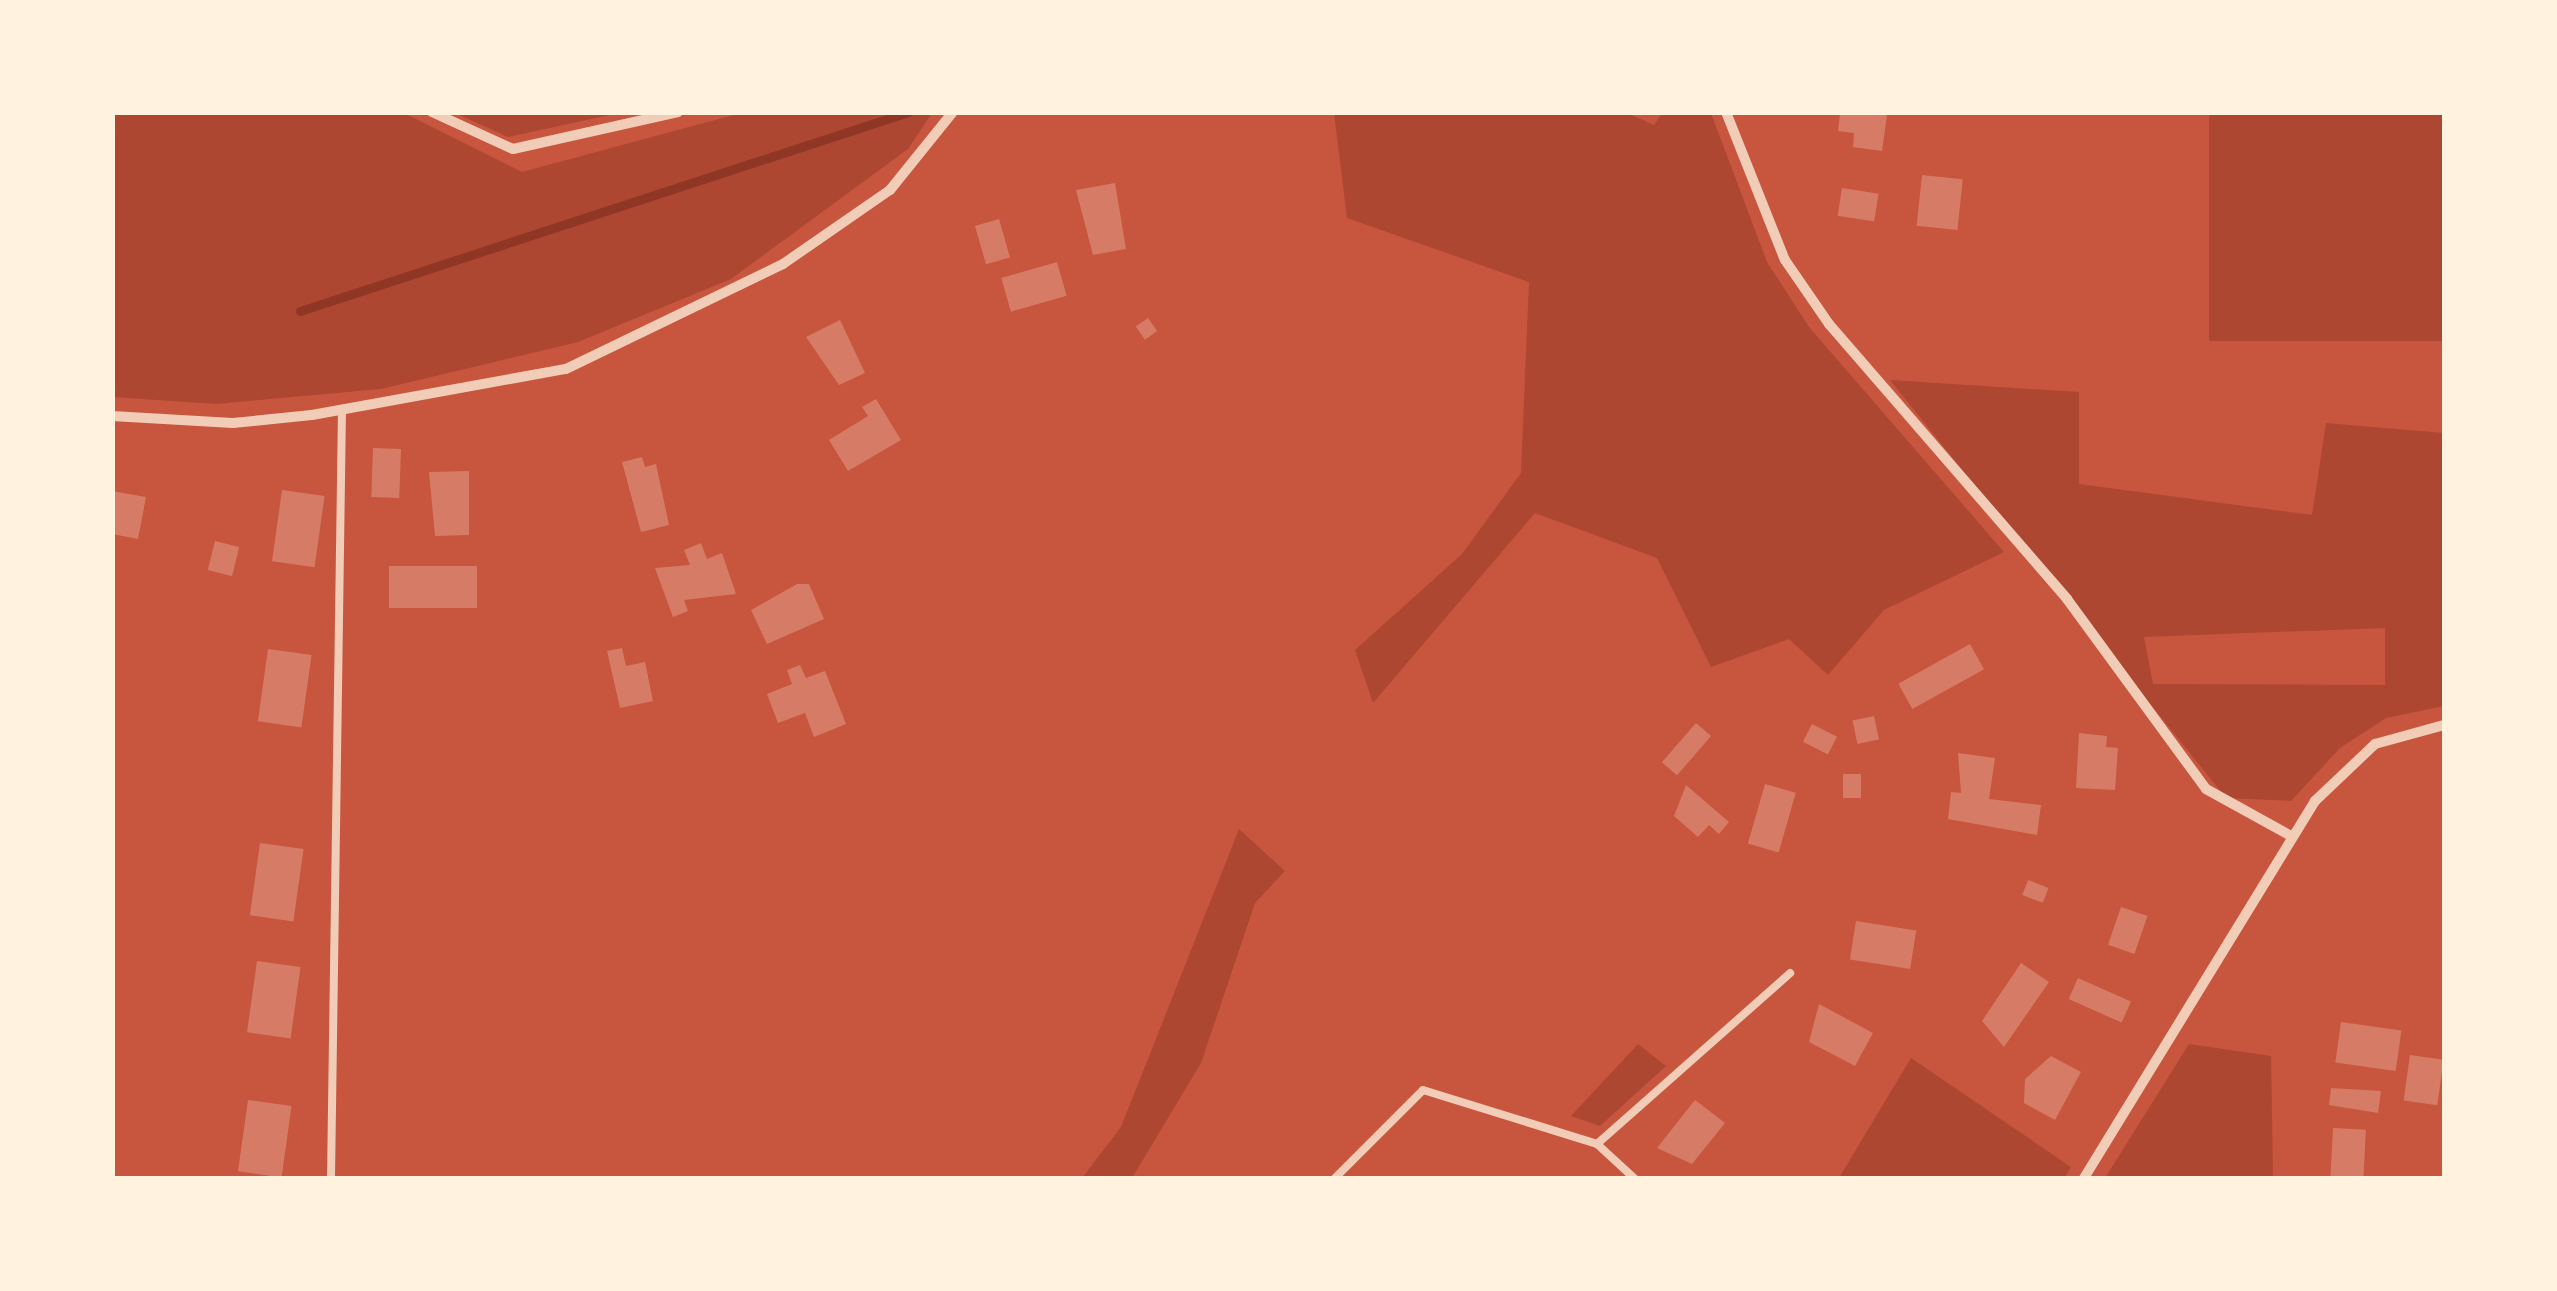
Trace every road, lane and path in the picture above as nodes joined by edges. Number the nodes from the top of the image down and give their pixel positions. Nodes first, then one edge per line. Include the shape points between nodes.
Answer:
1 (432, 112) edge
2 (678, 112) edge
3 (953, 112) edge
4 (1726, 112) edge
5 (342, 412) junction
6 (112, 416) edge
7 (2444, 724) edge
8 (2292, 837) junction
9 (1790, 973) dead end
10 (1597, 1144) junction
11 (331, 1178) edge
12 (1335, 1178) edge
13 (1634, 1178) edge
14 (2084, 1178) edge

1 - 2 street via 512,149
3 - 5 street via 890,190 715,302 566,369
4 - 8 street via 1785,260 1829,324 2067,600 2206,790
5 - 6 street via 233,423
5 - 11 lane
7 - 8 street via 2375,744 2346,766
8 - 14 street
9 - 10 lane
10 - 12 lane via 1423,1090
10 - 13 lane

